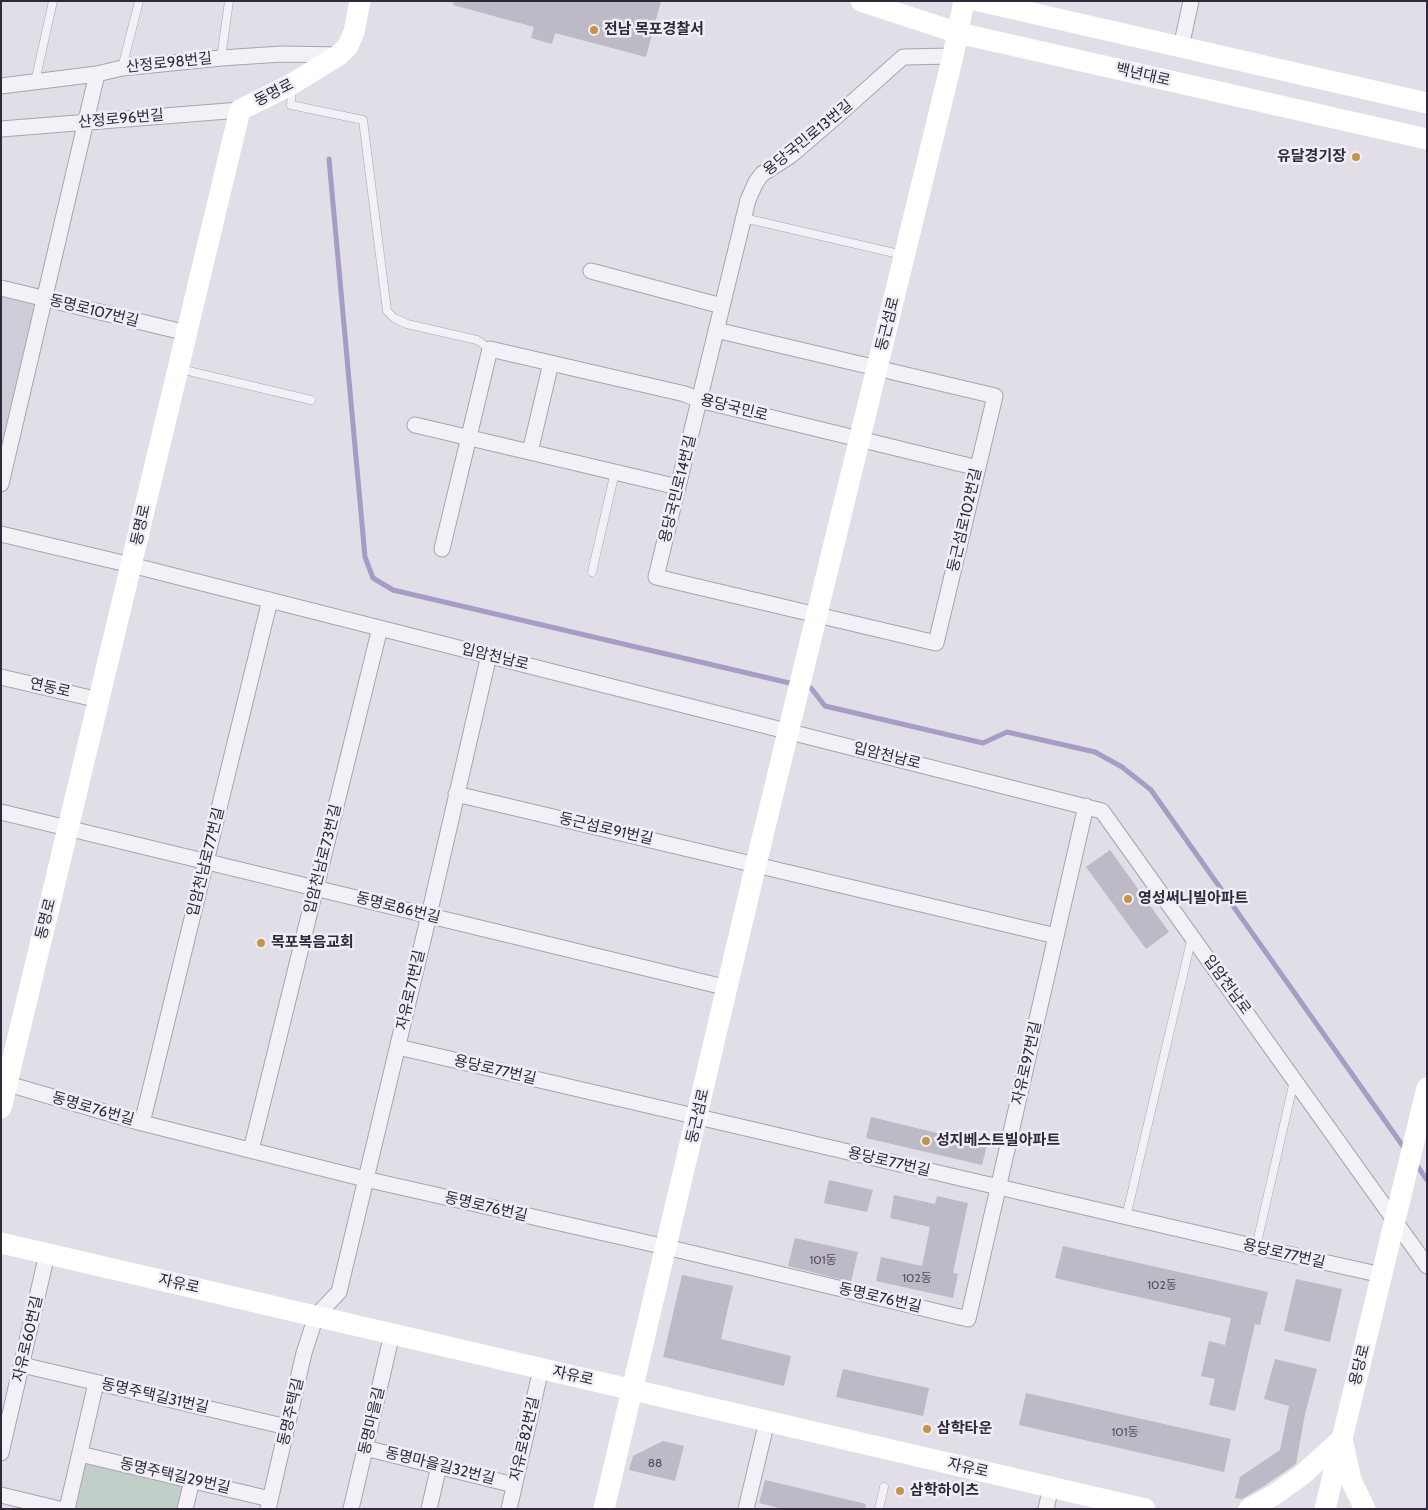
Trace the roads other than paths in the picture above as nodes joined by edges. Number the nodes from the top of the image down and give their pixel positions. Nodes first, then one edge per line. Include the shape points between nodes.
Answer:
1 (53, 1) edge
2 (139, 1) edge
3 (229, 1) edge
4 (360, 1) edge
5 (861, 1) edge
6 (964, 1) edge
7 (978, 1) edge
8 (1191, 1) edge
9 (958, 33) junction
10 (1181, 47) junction
11 (339, 55) junction
12 (953, 56) junction
13 (221, 58) junction
14 (122, 68) junction
15 (97, 74) junction
16 (35, 82) junction
17 (292, 84) junction
18 (1, 86) edge
19 (1427, 103) edge
20 (240, 110) junction
21 (85, 122) junction
22 (1, 130) edge
23 (1427, 140) edge
24 (744, 218) junction
25 (904, 255) junction
26 (591, 271) dead end
27 (1, 288) edge
28 (44, 298) junction
29 (722, 306) junction
30 (716, 330) junction
31 (186, 333) junction
32 (490, 349) junction
33 (552, 363) junction
34 (178, 369) junction
35 (877, 369) junction
36 (311, 400) dead end
37 (699, 400) junction
38 (415, 425) dead end
39 (469, 438) junction
40 (860, 439) junction
41 (530, 452) junction
42 (978, 468) junction
43 (615, 472) junction
44 (1, 484) edge
45 (678, 487) junction
46 (1, 534) edge
47 (442, 549) dead end
48 (131, 564) junction
49 (592, 572) dead end
50 (270, 600) junction
51 (818, 614) junction
52 (380, 628) junction
53 (489, 655) junction
54 (1, 677) edge
55 (99, 700) junction
56 (790, 727) junction
57 (456, 794) junction
58 (1086, 806) junction
59 (1, 812) edge
60 (68, 828) junction
61 (206, 862) junction
62 (756, 864) junction
63 (316, 888) junction
64 (429, 915) junction
65 (1056, 936) junction
66 (1192, 936) junction
67 (728, 988) junction
68 (398, 1047) junction
69 (1294, 1079) junction
70 (4, 1083) edge
71 (1425, 1095) edge
72 (1, 1108) edge
73 (697, 1118) junction
74 (142, 1123) junction
75 (251, 1150) junction
76 (365, 1179) junction
77 (998, 1188) junction
78 (1126, 1217) junction
79 (1394, 1222) junction
80 (1, 1243) edge
81 (666, 1247) junction
82 (1256, 1248) junction
83 (47, 1254) junction
84 (1427, 1266) edge
85 (1382, 1275) junction
86 (316, 1316) junction
87 (968, 1319) joint
88 (392, 1334) junction
89 (22, 1365) junction
90 (541, 1368) junction
91 (96, 1382) junction
92 (632, 1390) junction
93 (767, 1421) junction
94 (287, 1427) junction
95 (1342, 1439) junction
96 (366, 1448) junction
97 (1, 1453) edge
98 (80, 1454) junction
99 (439, 1466) junction
100 (192, 1481) junction
101 (514, 1485) junction
102 (884, 1487) dead end
103 (1051, 1487) junction
104 (1, 1495) edge
105 (269, 1504) edge
106 (59, 1509) edge
107 (67, 1509) edge
108 (185, 1509) edge
109 (351, 1509) edge
110 (429, 1509) edge
111 (509, 1509) edge
112 (604, 1509) edge
113 (746, 1509) edge
114 (879, 1509) edge
115 (1046, 1509) edge
116 (1145, 1509) edge
117 (1249, 1509) edge
118 (1325, 1509) edge
119 (1365, 1509) edge

1 - 16 lane
2 - 14 lane
3 - 13 lane
4 - 11 street, 동명로 via 354,32 348,46
5 - 9 street, 백년대로
6 - 9 street, 둥근섬로
7 - 10 street
8 - 10 street
9 - 12 street, 둥근섬로
9 - 23 street, 백년대로
10 - 19 street
11 - 13 street, 산정로98번길
11 - 17 street, 동명로
12 - 24 street, 용당국민로13번길 via 903,57 790,156 762,174 748,200
12 - 25 street, 둥근섬로
13 - 14 street, 산정로98번길
14 - 15 street, 산정로98번길
15 - 16 street, 산정로98번길
15 - 21 street
16 - 18 street, 산정로98번길
17 - 20 street, 동명로
17 - 32 lane via 292,105 363,120 387,311 407,324 477,340
20 - 21 street, 산정로96번길
20 - 31 street, 동명로
21 - 22 street, 산정로96번길
21 - 28 street
24 - 25 lane
24 - 29 street, 용당국민로13번길
25 - 35 street, 둥근섬로
26 - 29 street
27 - 28 street, 동명로107번길
28 - 31 street, 동명로107번길
28 - 44 street
29 - 30 street, 용당국민로13번길
30 - 35 street
30 - 37 street, 용당국민로13번길
31 - 34 street, 동명로
32 - 33 street, 용당국민로
32 - 39 street
33 - 37 street, 용당국민로
33 - 41 street
34 - 36 lane
34 - 48 street, 동명로
35 - 40 street, 둥근섬로
35 - 42 street, 둥근섬로102번길 via 995,396
37 - 40 street, 용당국민로
37 - 45 street, 용당국민로14번길
38 - 39 street
39 - 41 street
39 - 47 street
40 - 42 street, 용당국민로
40 - 51 street, 둥근섬로
41 - 43 street
42 - 51 street, 둥근섬로102번길 via 936,643
43 - 45 street
43 - 49 lane
45 - 51 street, 용당국민로14번길 via 656,577
46 - 48 street, 입암천남로
48 - 50 street, 입암천남로
48 - 55 street, 동명로
50 - 52 street, 입암천남로
50 - 61 street, 입암천남로77번길
51 - 56 street, 둥근섬로
52 - 53 street, 입암천남로
52 - 63 street, 입암천남로73번길
53 - 56 street, 입암천남로
53 - 57 street, 자유로71번길
54 - 55 street, 연동로
55 - 60 street, 동명로
56 - 58 street, 입암천남로
56 - 62 street, 둥근섬로
57 - 62 street, 둥근섬로91번길
57 - 64 street, 자유로71번길
58 - 65 street, 자유로97번길
58 - 66 street, 입암천남로 via 1102,811
59 - 60 street, 동명로86번길
60 - 61 street, 동명로86번길
60 - 70 street, 동명로
61 - 63 street, 동명로86번길
61 - 74 street, 입암천남로77번길
62 - 65 street, 둥근섬로91번길
62 - 67 street, 둥근섬로
63 - 64 street, 동명로86번길
63 - 75 street, 입암천남로73번길
64 - 67 street, 동명로86번길
64 - 68 street, 자유로71번길
65 - 77 street, 자유로97번길
66 - 69 street, 입암천남로
66 - 78 lane
67 - 73 street, 둥근섬로
68 - 73 street, 용당로77번길
68 - 76 street, 자유로71번길
69 - 79 street, 입암천남로
69 - 82 lane
70 - 72 street, 동명로
70 - 74 street, 동명로76번길
71 - 79 street, 용당로
73 - 77 street, 용당로77번길
73 - 81 street, 둥근섬로
74 - 75 street, 동명로76번길
75 - 76 street, 동명로76번길
76 - 81 street, 동명로76번길
76 - 86 street, 자유로71번길 via 339,1292
77 - 78 street, 용당로77번길
77 - 87 street, 자유로97번길
78 - 82 street, 용당로77번길
79 - 84 street, 입암천남로
79 - 85 street, 용당로
80 - 83 street, 자유로
81 - 87 street, 동명로76번길
81 - 92 street, 둥근섬로
82 - 85 street, 용당로77번길
83 - 86 street, 자유로
83 - 89 street, 자유로60번길
85 - 95 street, 용당로
86 - 88 street, 자유로
86 - 94 street, 동명주택길
88 - 90 street, 자유로
88 - 96 street, 동명마을길
89 - 91 street, 동명주택길31번길
89 - 97 street, 자유로60번길
90 - 92 street, 자유로
90 - 101 street, 자유로82번길
91 - 94 street, 동명주택길31번길
91 - 98 street
92 - 93 street, 자유로
92 - 112 street, 둥근섬로
93 - 103 street, 자유로
93 - 113 street
94 - 105 street, 동명주택길
95 - 117 street via 1302,1475
95 - 118 street, 용당로
95 - 119 street via 1351,1480
96 - 99 street, 동명마을길32번길
96 - 109 street, 동명마을길
98 - 100 street, 동명주택길29번길
98 - 107 street
99 - 101 street, 동명마을길32번길
99 - 110 street
100 - 105 street, 동명주택길29번길
100 - 108 street
101 - 111 street, 자유로82번길
102 - 114 lane
103 - 115 street
103 - 116 street, 자유로
104 - 106 street

